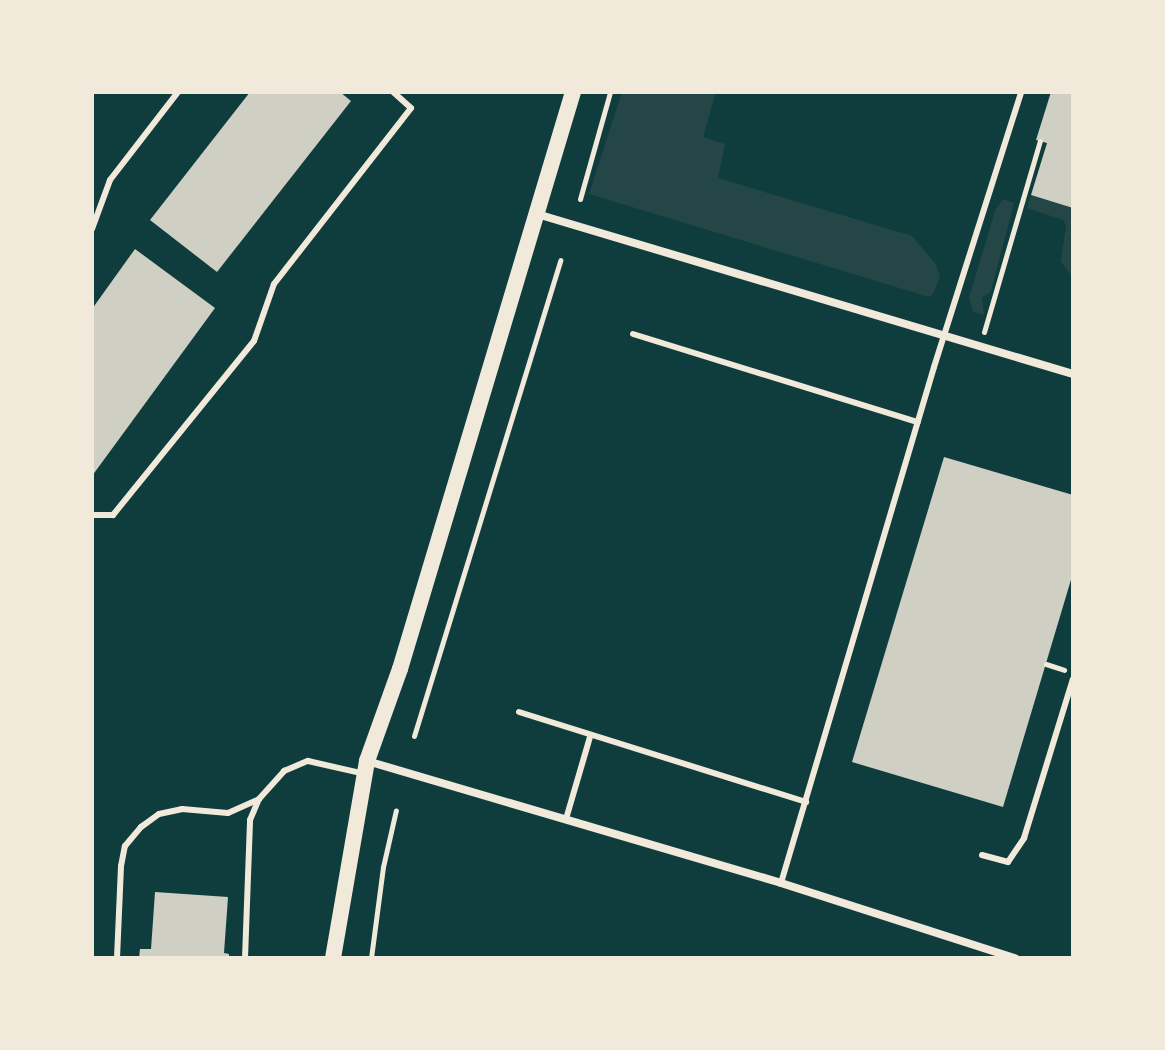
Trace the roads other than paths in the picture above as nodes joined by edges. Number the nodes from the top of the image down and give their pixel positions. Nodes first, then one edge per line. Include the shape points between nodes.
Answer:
1 (178, 92) edge
2 (393, 92) edge
3 (573, 92) edge
4 (1021, 92) edge
5 (537, 214) junction
6 (92, 229) edge
7 (633, 334) dead end
8 (946, 335) junction
9 (1073, 374) edge
10 (918, 422) junction
11 (92, 515) edge
12 (1073, 679) edge
13 (519, 712) dead end
14 (590, 737) junction
15 (366, 767) junction
16 (259, 799) junction
17 (806, 802) junction
18 (566, 819) junction
19 (982, 855) dead end
20 (781, 883) junction
21 (117, 958) edge
22 (245, 958) edge
23 (333, 958) edge
24 (1015, 958) edge

1 - 6 lane via 110,180
2 - 11 lane via 411,108 274,284 254,341 113,515
3 - 5 main road
4 - 8 lane
5 - 8 street
5 - 15 main road
7 - 10 lane
8 - 9 street
8 - 10 lane
10 - 17 lane
12 - 19 lane via 1024,838 1008,862
13 - 14 lane
14 - 17 lane
14 - 18 lane
15 - 16 lane via 308,761 284,771
15 - 18 street
15 - 23 main road
16 - 21 lane via 228,813 182,809 159,814 141,827 125,846 121,866
16 - 22 lane via 250,820
17 - 20 lane
18 - 20 street
20 - 24 street

